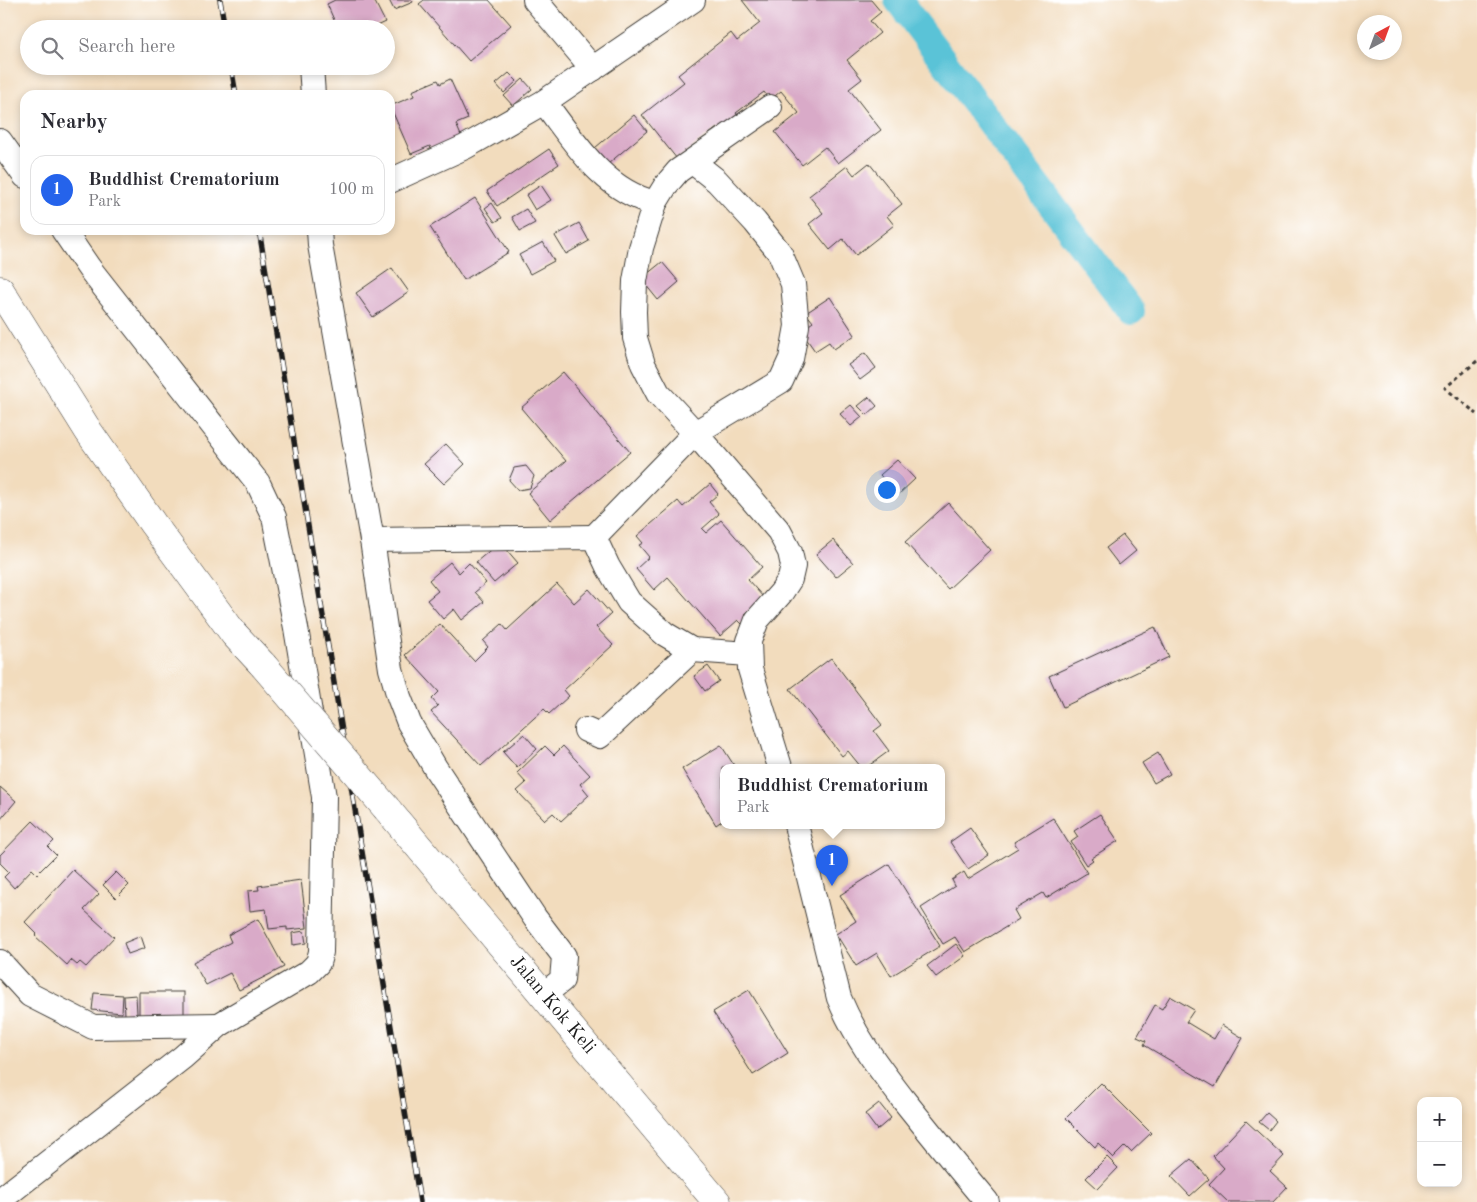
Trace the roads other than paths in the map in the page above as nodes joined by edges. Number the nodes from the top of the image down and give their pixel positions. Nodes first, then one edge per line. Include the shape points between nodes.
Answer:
1 (535, 0) edge
2 (693, 0) edge
3 (593, 69) junction
4 (312, 75) edge
5 (313, 90) edge
6 (544, 102) junction
7 (770, 107) dead end
8 (0, 141) edge
9 (693, 162) junction
10 (20, 169) edge
11 (395, 179) edge
12 (655, 203) junction
13 (66, 235) edge
14 (322, 235) edge
15 (0, 290) edge
16 (695, 433) junction
17 (594, 537) junction
18 (372, 540) junction
19 (692, 650) junction
20 (749, 654) junction
21 (586, 730) dead end
22 (779, 764) edge
23 (797, 829) edge
24 (0, 962) edge
25 (543, 995) junction
26 (219, 1025) junction
27 (0, 1200) edge
28 (717, 1202) edge
29 (987, 1202) edge

1 - 3 street
2 - 3 street
3 - 6 street
4 - 5 street
6 - 11 street via 465,147
6 - 12 street via 600,173 626,191
7 - 9 street
8 - 10 street
9 - 12 street via 678,171
9 - 16 street via 723,188 780,253 793,284 797,326 791,359 781,381
12 - 16 street via 641,248 636,282 635,338 642,364 658,393
13 - 26 street via 258,483 274,517 296,628 324,796 321,952 318,963 309,972
14 - 18 street
15 - 25 street, Jalan Kok Keli, bridge via 89,432 234,634
16 - 17 street
16 - 20 street via 779,531 790,552 793,566 790,579 757,620 749,641
17 - 18 street
17 - 19 street via 629,602 664,634
18 - 25 street via 391,669 409,723 535,918 564,956 562,980
19 - 20 street
19 - 21 street via 600,736
20 - 22 street via 750,669
23 - 29 street via 839,998 851,1025 867,1052
24 - 26 street via 30,995 93,1027
25 - 28 street, Jalan Kok Keli
26 - 27 street

